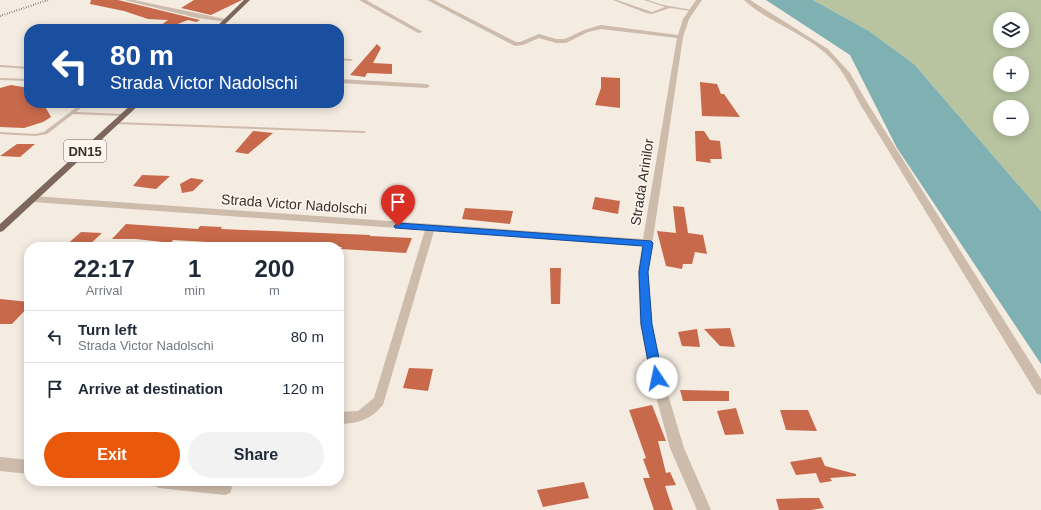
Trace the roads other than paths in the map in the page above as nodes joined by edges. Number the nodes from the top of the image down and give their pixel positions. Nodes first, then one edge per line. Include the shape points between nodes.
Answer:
1 (127, 0) edge
2 (362, 0) edge
3 (430, 0) edge
4 (614, 0) edge
5 (645, 0) edge
6 (747, 0) edge
7 (246, 1) edge
8 (695, 1) edge
9 (669, 7) junction
10 (691, 10) junction
11 (227, 20) junction
12 (223, 24) edge
13 (420, 32) dead end
14 (680, 37) junction
15 (344, 59) edge
16 (351, 60) dead end
17 (0, 66) edge
18 (24, 68) edge
19 (0, 78) edge
20 (24, 80) edge
21 (344, 81) edge
22 (427, 86) dead end
23 (79, 108) edge
24 (132, 108) edge
25 (73, 113) junction
26 (124, 115) junction
27 (115, 123) junction
28 (364, 132) dead end
29 (0, 133) edge
30 (33, 199) junction
31 (430, 228) junction
32 (0, 229) edge
33 (648, 243) junction
34 (1041, 390) edge
35 (344, 418) edge
36 (0, 464) edge
37 (24, 466) edge
38 (206, 486) edge
39 (225, 488) dead end
40 (704, 510) edge

1 - 11 street
2 - 13 street
3 - 14 street via 514,44 521,44 539,36 566,41 601,27
4 - 9 lane via 652,13
5 - 9 lane
6 - 34 street via 826,50 848,74
7 - 11 main road
8 - 10 street, Strada Arinilor
9 - 10 lane
10 - 14 street, Strada Arinilor
11 - 12 main road
14 - 33 street, Strada Arinilor
15 - 16 lane
17 - 18 lane
19 - 20 lane
21 - 22 street
23 - 25 lane
24 - 26 main road, DN15
25 - 26 lane
25 - 29 lane via 52,129 39,134
26 - 27 main road, DN15
27 - 28 lane
27 - 30 main road, DN15
30 - 31 street, Strada Victor Nadolschi
30 - 32 main road, DN15
31 - 33 street, Strada Victor Nadolschi
31 - 35 street via 379,401 368,413 356,419
33 - 40 street, Strada Arinilor via 643,272 646,316 657,378 677,448
36 - 37 street
38 - 39 street

